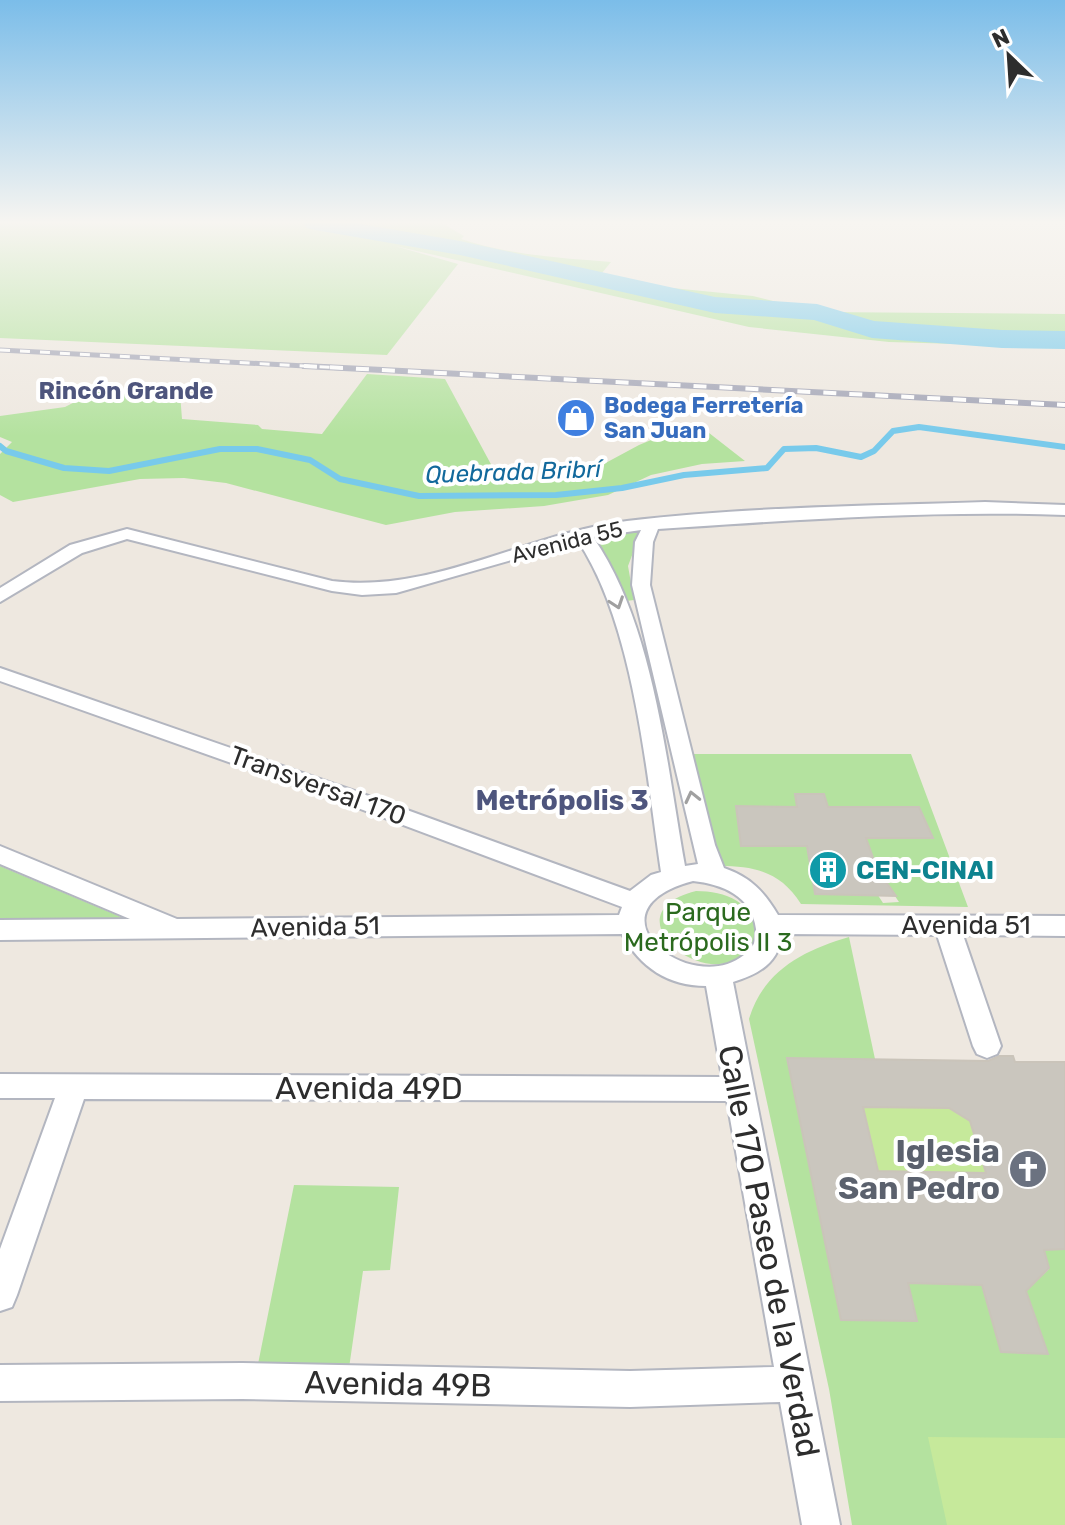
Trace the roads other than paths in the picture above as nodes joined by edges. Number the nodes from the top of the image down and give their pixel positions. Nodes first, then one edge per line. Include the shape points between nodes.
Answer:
1 (1065, 510) edge
2 (652, 524) junction
3 (582, 534) junction
4 (0, 596) edge
5 (0, 674) edge
6 (0, 854) edge
7 (713, 872) junction
8 (674, 875) junction
9 (633, 913) junction
10 (771, 924) junction
11 (947, 925) junction
12 (1065, 926) edge
13 (177, 929) junction
14 (0, 930) edge
15 (718, 976) junction
16 (987, 1046) dead end
17 (0, 1086) edge
18 (74, 1087) junction
19 (737, 1089) junction
20 (0, 1295) edge
21 (0, 1383) edge
22 (795, 1384) junction
23 (821, 1525) edge

1 - 2 street, Avenida 55 via 847,511
2 - 3 street, Avenida 55
7 -> 2 street via 641,585 644,542
3 - 4 street, Avenida 55 via 396,588 362,590 127,534 102,536
3 -> 8 street via 599,556 639,678
5 - 9 street, Transversal 170 via 355,799
6 - 13 street
7 - 8 street
7 - 10 street via 756,896
8 - 9 street via 652,884
9 - 13 street, Avenida 51
9 - 15 street via 644,950 669,968
10 - 11 street, Avenida 51
10 - 15 street via 763,954 741,970
11 - 12 street, Avenida 51
11 - 16 street
13 - 14 street, Avenida 51
15 - 19 street, Calle 170 Paseo de la Verdad
17 - 18 street, Avenida 49D
18 - 19 street, Avenida 49D
18 - 20 street
19 - 22 street, Calle 170 Paseo de la Verdad
21 - 22 street, Avenida 49B via 242,1381 630,1389
22 - 23 street, Calle 170 Paseo de la Verdad

